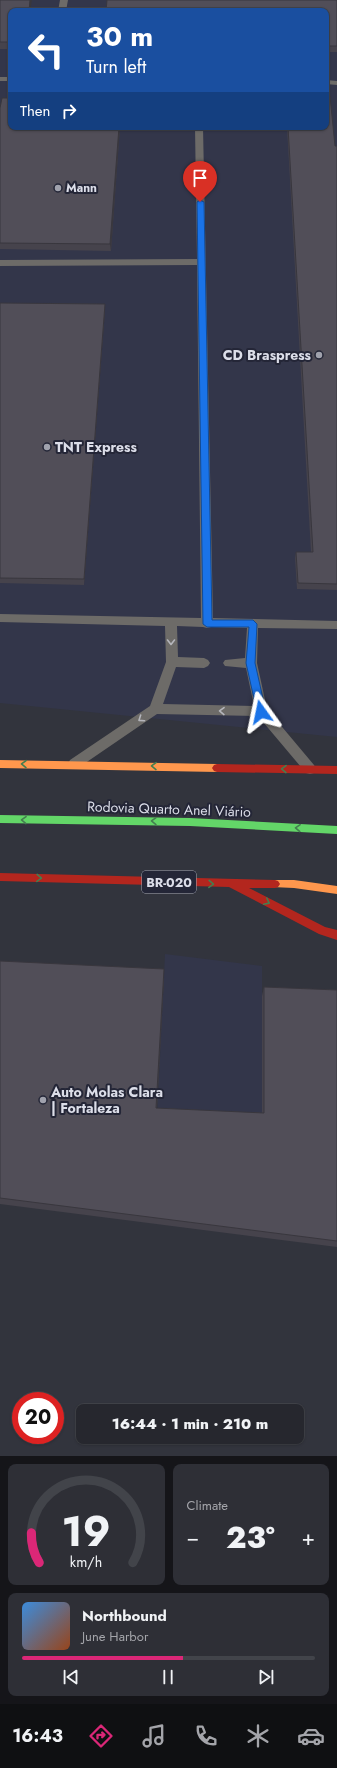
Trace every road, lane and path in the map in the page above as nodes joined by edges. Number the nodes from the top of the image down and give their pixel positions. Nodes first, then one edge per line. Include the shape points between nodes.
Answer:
1 (199, 130) edge
2 (201, 262) junction
3 (0, 263) edge
4 (0, 618) edge
5 (171, 622) junction
6 (207, 624) junction
7 (253, 624) junction
8 (337, 626) edge
9 (172, 662) junction
10 (204, 663) dead end
11 (229, 663) dead end
12 (251, 663) junction
13 (155, 710) junction
14 (261, 712) junction
15 (0, 764) edge
16 (73, 765) junction
17 (310, 769) junction
18 (337, 770) edge
19 (0, 819) edge
20 (337, 830) edge
21 (0, 877) edge
22 (232, 884) junction
23 (337, 890) edge
24 (337, 935) edge

1 - 2 lane
2 - 3 lane
2 - 6 lane
4 - 5 lane
5 - 6 lane
5 -> 9 lane
6 - 7 lane
7 - 8 lane
7 - 12 lane
9 - 10 lane
9 - 13 lane
11 - 12 lane
12 - 14 lane
14 -> 13 lane
13 -> 16 lane
14 - 17 lane
16 -> 15 main road
17 -> 16 main road
17 - 18 main road
20 -> 19 main road, Rodovia Quarto Anel Viário via 190,822
21 -> 22 main road, BR-020
22 - 23 main road, BR-020 via 294,884
22 -> 24 main road, BR-020

